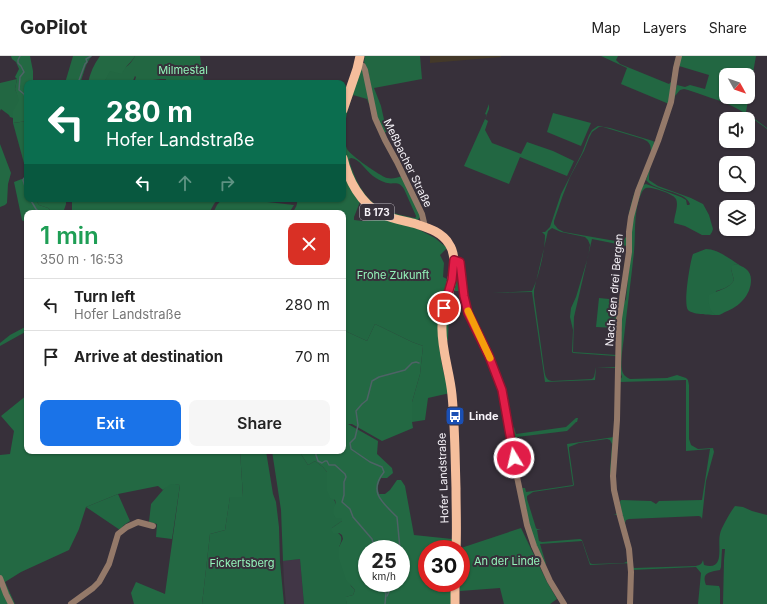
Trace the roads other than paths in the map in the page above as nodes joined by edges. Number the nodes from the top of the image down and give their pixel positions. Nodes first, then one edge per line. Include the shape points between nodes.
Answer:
1 (679, 56) edge
2 (359, 60) edge
3 (346, 101) edge
4 (346, 167) edge
5 (425, 227) junction
6 (454, 260) junction
7 (153, 526) dead end
8 (456, 540) edge
9 (0, 578) edge
10 (455, 592) edge
11 (11, 604) edge
12 (71, 604) edge
13 (455, 604) edge
14 (564, 604) edge
15 (630, 604) edge

1 - 15 street, Nach den drei Bergen via 671,102 633,209 619,319 613,476 616,499 629,548
2 - 3 main road
2 - 5 street, Meßbacher Straße via 365,70 375,118 422,214
4 - 5 main road, Hofer Landstraße / B 173 via 359,195 372,209 386,216
5 - 6 main road, Hofer Landstraße / B 173 via 445,238 452,249
6 - 8 main road, Hofer Landstraße / B 173 via 442,331 452,393
6 - 14 street via 460,262 468,313 502,390 527,525 550,581
7 - 12 street via 138,522 127,526 118,534 109,564 100,582
9 - 11 street
10 - 13 main road

